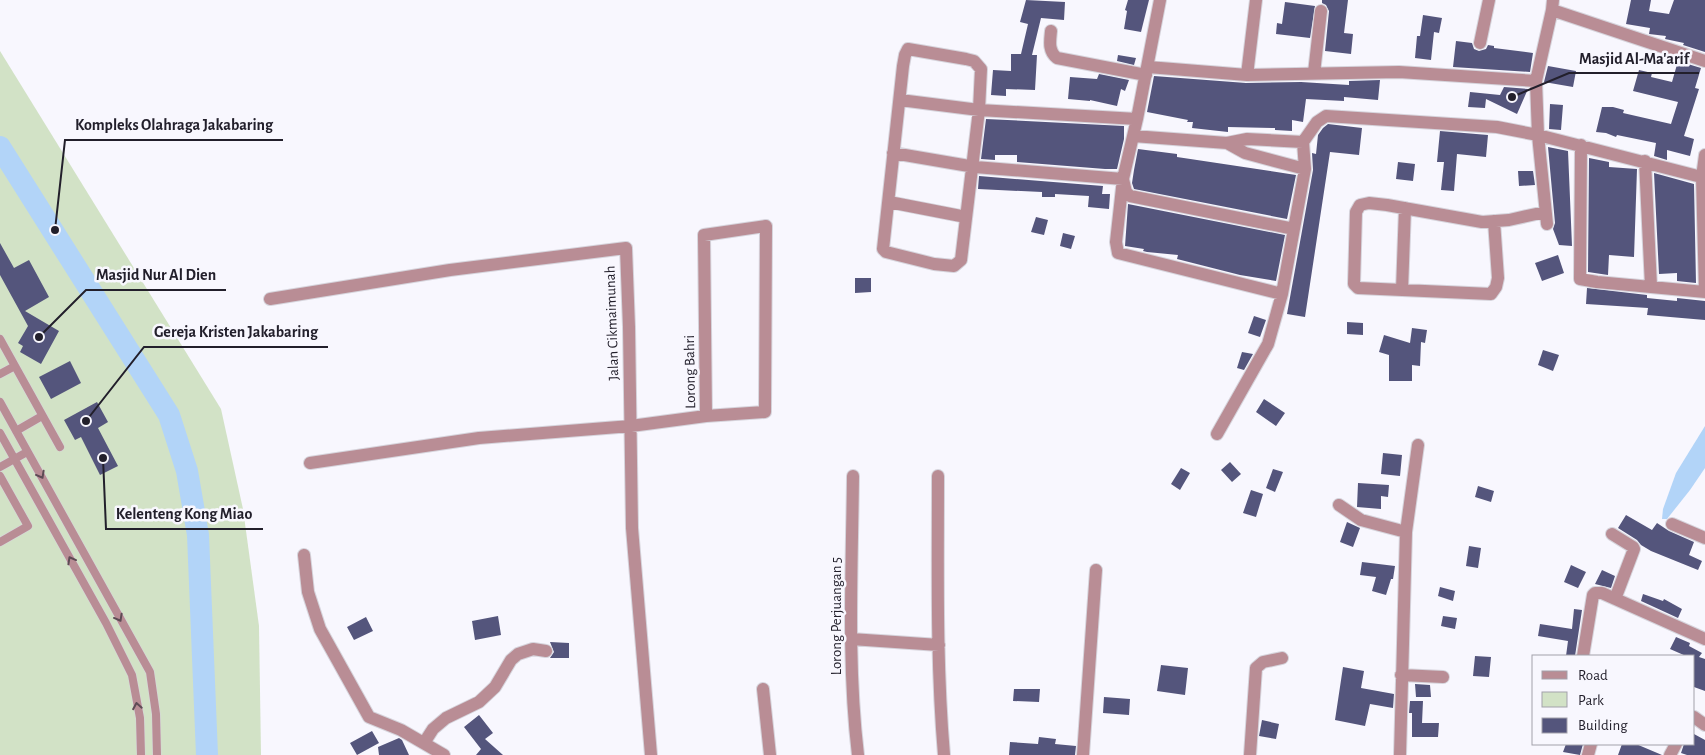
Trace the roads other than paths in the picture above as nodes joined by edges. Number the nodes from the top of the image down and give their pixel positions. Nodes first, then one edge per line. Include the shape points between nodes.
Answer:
1 (1160, 0) edge
2 (1256, 0) edge
3 (1489, 0) edge
4 (1552, 5) edge
5 (1321, 11) dead end
6 (1051, 31) dead end
7 (1480, 43) dead end
8 (1705, 61) edge
9 (1147, 71) junction
10 (1314, 73) junction
11 (1247, 75) junction
12 (1536, 81) junction
13 (900, 100) junction
14 (979, 110) junction
15 (1137, 119) junction
16 (1538, 135) junction
17 (1133, 136) junction
18 (1227, 142) junction
19 (1303, 142) junction
20 (1581, 145) junction
21 (894, 153) junction
22 (1705, 155) edge
23 (1645, 161) junction
24 (972, 166) junction
25 (1305, 169) junction
26 (1703, 177) edge
27 (1123, 179) junction
28 (889, 202) junction
29 (1405, 208) junction
30 (966, 217) junction
31 (1494, 221) junction
32 (1294, 229) junction
33 (1651, 286) junction
34 (1402, 290) junction
35 (1705, 292) edge
36 (1282, 294) junction
37 (270, 299) dead end
38 (0, 339) edge
39 (2, 348) edge
40 (15, 366) junction
41 (0, 374) edge
42 (0, 402) edge
43 (42, 416) junction
44 (706, 416) junction
45 (631, 426) junction
46 (16, 431) junction
47 (0, 433) edge
48 (1217, 434) dead end
49 (1418, 445) dead end
50 (60, 447) dead end
51 (27, 452) junction
52 (15, 459) junction
53 (310, 463) dead end
54 (0, 468) edge
55 (0, 476) edge
56 (853, 476) dead end
57 (938, 476) dead end
58 (1339, 505) dead end
59 (1672, 524) dead end
60 (1406, 532) junction
61 (1612, 534) dead end
62 (1705, 538) edge
63 (0, 542) edge
64 (304, 555) dead end
65 (1096, 570) dead end
66 (1614, 599) junction
67 (851, 639) junction
68 (1705, 639) edge
69 (940, 645) junction
70 (546, 651) dead end
71 (1584, 655) edge
72 (1282, 658) dead end
73 (1401, 675) junction
74 (1443, 677) dead end
75 (764, 689) dead end
76 (424, 743) junction
77 (141, 755) edge
78 (158, 755) edge
79 (444, 755) edge
80 (651, 755) edge
81 (770, 755) edge
82 (858, 755) edge
83 (944, 755) edge
84 (1083, 755) edge
85 (1250, 755) edge
86 (1400, 755) edge

1 - 9 street
2 - 11 street
3 - 7 street
4 - 8 street
4 - 12 street
5 - 10 street
6 - 9 street via 1050,46 1057,58
9 - 11 street
9 - 15 street
10 - 11 street
10 - 12 street via 1399,72
12 - 16 street
13 - 14 street
13 - 14 street via 905,55 908,49 913,48 976,63 981,69
13 - 21 street
14 - 15 street
14 - 24 street
15 - 17 street
16 - 19 street via 1497,127 1326,116 1317,122
16 - 20 street
16 - 31 street via 1546,218
17 - 18 street
17 - 27 street
18 - 19 street via 1247,139
18 - 25 street via 1245,154
19 - 25 street
20 - 23 street
20 - 33 street via 1580,279
21 - 24 street
21 - 28 street
22 - 26 street
23 - 26 street
23 - 33 street
24 - 27 street
24 - 30 street
25 - 32 street
26 - 35 street
27 - 32 street via 1130,196
27 - 36 street via 1118,253
28 - 30 street
28 - 30 street via 883,249 934,264 954,266 961,260
29 - 31 street via 1468,220
29 - 34 street
29 - 34 street via 1369,203 1357,207 1353,268 1356,287
31 - 34 street via 1498,278 1494,291 1485,294
32 - 36 street
33 - 35 street
36 - 48 street via 1268,344
37 - 45 street, Jalan Cikmaimunah via 450,270 626,248
38 - 39 lane
39 - 40 lane
40 - 41 lane
40 - 43 lane
42 - 46 lane
43 - 46 lane
43 - 50 lane
44 - 44 street, Lorong Bahri via 704,235 766,226 765,412
44 - 45 street
45 - 53 street via 479,438
45 - 80 street, Jalan Cikmaimunah via 632,528
46 - 51 lane
47 - 52 lane
49 - 60 street
51 - 52 lane
51 -> 78 lane via 150,672
52 - 54 lane
77 -> 52 lane via 140,718 132,675
55 - 63 lane via 28,526
56 - 67 street, Lorong Perjuangan 5
57 - 69 street
58 - 60 street via 1361,520
59 - 62 street
60 - 73 street
61 - 66 street via 1633,547 1634,552
64 - 76 street via 308,592 320,629 369,717
65 - 84 street
66 - 68 street
66 - 71 street via 1598,592 1593,595
67 - 69 street
67 - 82 street, Lorong Perjuangan 5
69 - 83 street
70 - 76 street via 533,649 518,654 495,687 479,702 446,718
72 - 85 street via 1263,662 1256,668
73 - 74 street
73 - 86 street
75 - 81 street
76 - 79 street

